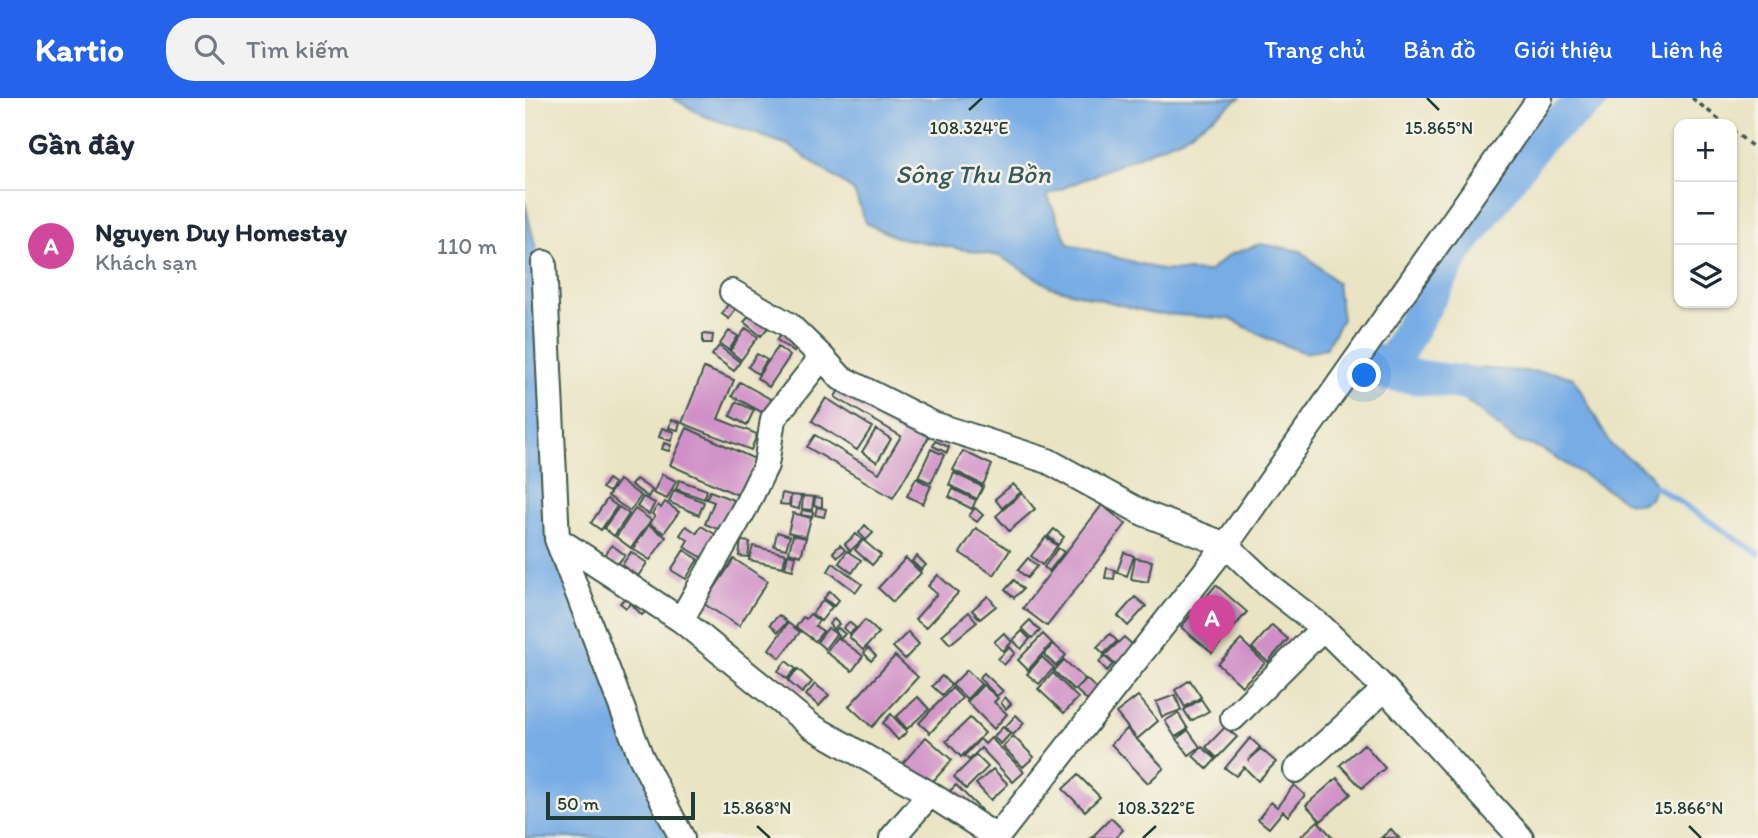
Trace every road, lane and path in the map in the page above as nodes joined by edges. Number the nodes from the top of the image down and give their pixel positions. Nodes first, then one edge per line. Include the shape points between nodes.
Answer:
1 (1540, 98) edge
2 (1692, 98) edge
3 (1719, 119) edge
4 (1737, 134) edge
5 (1758, 151) edge
6 (544, 263) dead end
7 (732, 292) dead end
8 (822, 357) junction
9 (557, 539) junction
10 (1226, 545) junction
11 (681, 620) junction
12 (1323, 628) junction
13 (1385, 689) junction
14 (1233, 718) dead end
15 (1296, 770) dead end
16 (930, 794) junction
17 (682, 838) edge
18 (892, 838) edge
19 (997, 838) edge
20 (1521, 838) edge

1 - 10 street
2 - 3 path
4 - 5 path
6 - 9 street
7 - 8 street via 789,326
8 - 10 street via 841,379 933,424 1048,461 1143,513
8 - 11 street via 773,419 766,465
9 - 11 street
9 - 17 street via 641,757
10 - 12 street
10 - 19 street
11 - 16 street via 811,726
12 - 13 street
12 - 14 street
13 - 15 street
13 - 20 street
16 - 18 street
16 - 19 street

